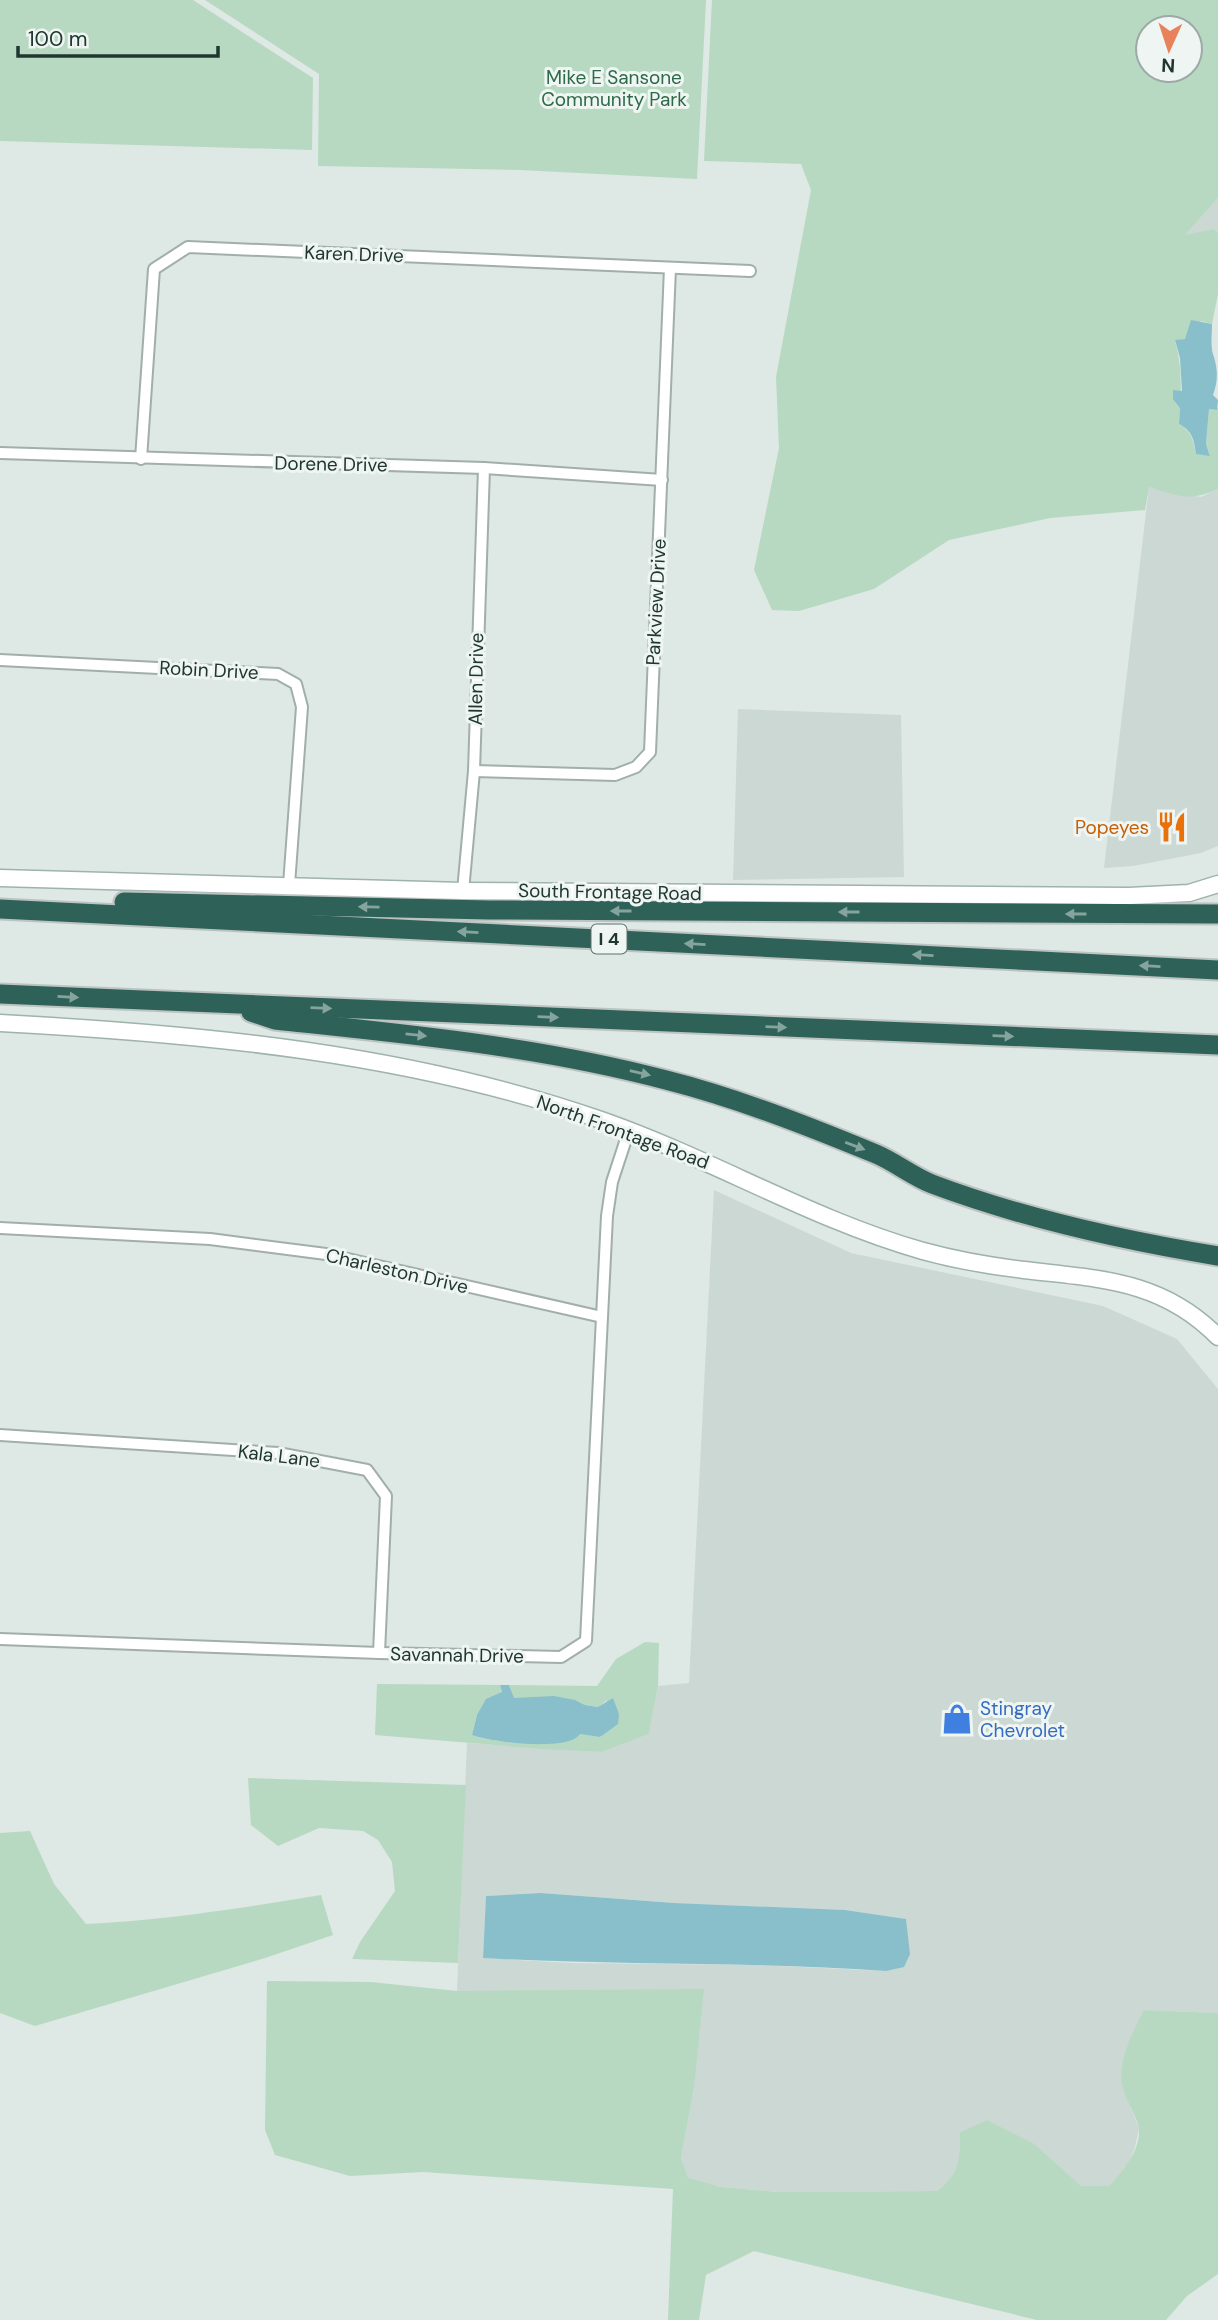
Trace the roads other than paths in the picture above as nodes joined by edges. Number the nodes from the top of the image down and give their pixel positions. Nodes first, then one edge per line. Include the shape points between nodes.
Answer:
1 (670, 268) junction
2 (750, 271) dead end
3 (0, 453) edge
4 (141, 459) junction
5 (484, 468) junction
6 (662, 480) junction
7 (0, 660) edge
8 (474, 771) junction
9 (0, 878) edge
10 (1218, 884) edge
11 (289, 885) junction
12 (463, 891) junction
13 (0, 906) edge
14 (1218, 914) edge
15 (1218, 970) edge
16 (0, 994) edge
17 (228, 1004) junction
18 (0, 1023) edge
19 (1218, 1045) edge
20 (629, 1130) junction
21 (893, 1163) junction
22 (0, 1228) edge
23 (1218, 1247) edge
24 (1218, 1256) edge
25 (601, 1317) junction
26 (1218, 1337) edge
27 (0, 1435) edge
28 (0, 1639) edge
29 (379, 1653) junction

1 - 2 street, Karen Drive
1 - 4 street, Karen Drive via 188,247 154,270
1 - 6 street, Parkview Drive
3 - 4 street, Dorene Drive
4 - 5 street, Dorene Drive
5 - 6 street, Dorene Drive
5 - 8 street, Allen Drive
6 - 8 street, Parkview Drive via 650,752 636,768 615,775
7 - 11 street, Robin Drive via 278,674 296,684 302,706
8 - 12 street, Allen Drive
9 - 11 street, South Frontage Road
10 - 12 street, South Frontage Road via 1189,893 1129,896
11 - 12 street, South Frontage Road
14 -> 13 highway via 503,910 54,901
15 -> 13 highway, I 4
16 -> 17 highway
17 -> 19 highway
17 -> 21 highway via 275,1020 432,1037 580,1060 667,1080
18 - 20 street, North Frontage Road via 218,1040 362,1060 482,1084
20 - 25 street via 612,1182
20 - 26 street, North Frontage Road via 833,1218 923,1251 1133,1285 1179,1306
21 - 23 highway via 1035,1211 1140,1236
21 - 24 highway via 929,1183 1035,1218 1128,1241
22 - 25 street, Charleston Drive via 210,1239 326,1254
25 - 29 street, Savannah Drive via 586,1641 561,1657
27 - 29 street, Kala Lane via 278,1454 367,1470 386,1496
28 - 29 street, Savannah Drive

